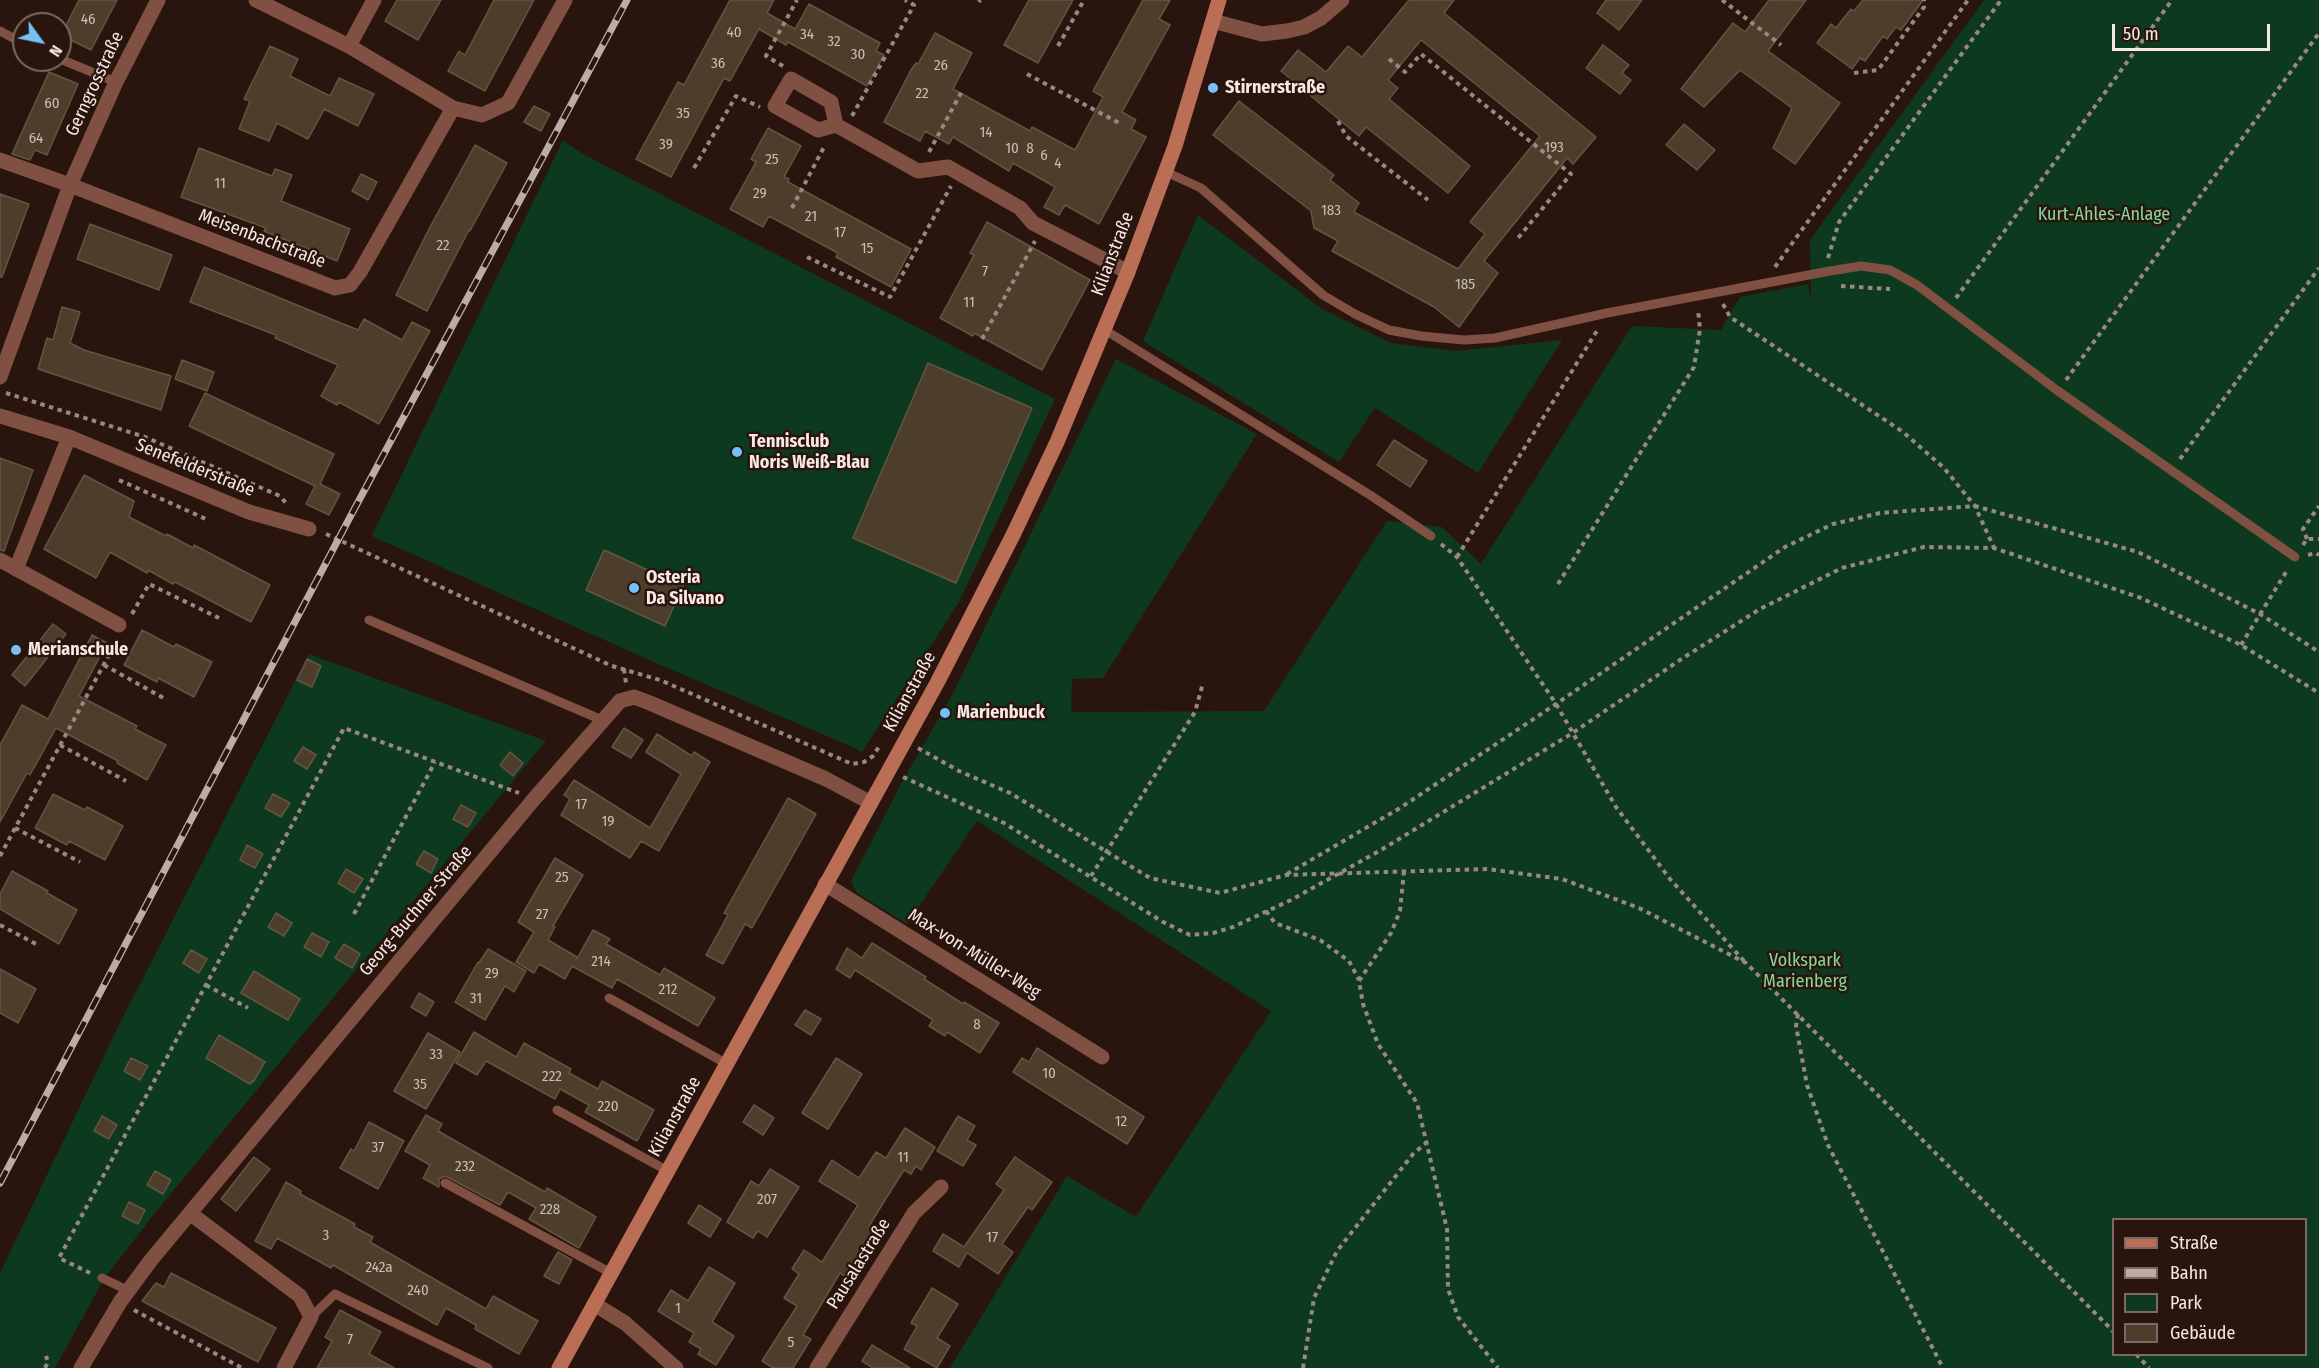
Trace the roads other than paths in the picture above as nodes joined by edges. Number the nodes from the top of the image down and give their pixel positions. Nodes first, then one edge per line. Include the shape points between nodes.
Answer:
1 (158, 0) edge
2 (256, 0) edge
3 (375, 0) edge
4 (565, 0) edge
5 (1220, 0) edge
6 (1342, 0) edge
7 (1213, 21) junction
8 (349, 46) junction
9 (72, 64) edge
10 (116, 82) junction
11 (453, 108) junction
12 (840, 127) junction
13 (0, 160) edge
14 (1166, 172) junction
15 (70, 185) junction
16 (1128, 272) junction
17 (1105, 330) junction
18 (0, 377) edge
19 (0, 417) edge
20 (69, 437) junction
21 (309, 529) road end
22 (1431, 536) road end
23 (2295, 557) road end
24 (0, 560) edge
25 (16, 569) junction
26 (369, 620) dead end
27 (121, 627) road end
28 (602, 720) junction
29 (871, 803) junction
30 (825, 884) junction
31 (609, 998) dead end
32 (1102, 1057) dead end
33 (727, 1064) junction
34 (557, 1110) dead end
35 (668, 1171) junction
36 (445, 1183) dead end
37 (941, 1187) dead end
38 (191, 1214) junction
39 (611, 1273) junction
40 (102, 1278) dead end
41 (125, 1297) junction
42 (594, 1304) junction
43 (311, 1317) junction
44 (81, 1368) edge
45 (284, 1368) edge
46 (488, 1368) edge
47 (559, 1368) edge
48 (676, 1368) edge
49 (817, 1368) edge

1 - 10 street, Gerngrosstraße
2 - 8 street
3 - 8 street
4 - 11 street via 508,103 482,115
5 - 7 main road, Kilianstraße
6 - 7 street via 1321,18 1287,31 1262,34
7 - 14 main road, Kilianstraße
8 - 11 street
9 - 10 lane
10 - 15 street, Gerngrosstraße
11 - 15 street, Meisenbachstraße via 350,285 335,288
12 - 12 street via 831,102 791,79 775,106 818,130
12 - 16 street via 918,171 948,167 958,172 1020,208 1042,228
13 - 15 street
14 - 16 main road, Kilianstraße
14 - 23 lane via 1201,188 1323,295 1389,330 1422,336 1495,338 1810,274 1861,266 1890,270 1917,285 2058,391
15 - 18 street, Gerngrosstraße
16 - 17 main road, Kilianstraße
17 - 22 lane
17 - 29 main road, Kilianstraße via 996,570
19 - 20 street, Senefelderstraße
20 - 21 street, Senefelderstraße via 249,512
20 - 25 street
24 - 25 street
25 - 27 street
26 - 28 lane
28 - 29 street, Georg-Buchner-Straße via 620,701 634,697 826,779
28 - 38 street, Georg-Buchner-Straße
29 - 30 main road, Kilianstraße
30 - 32 street, Max-von-Müller-Weg
30 - 33 main road, Kilianstraße
31 - 33 lane
33 - 35 main road, Kilianstraße
34 - 35 lane
35 - 39 main road, Kilianstraße
36 - 39 lane
37 - 49 street, Pausalastraße via 914,1213
38 - 41 street, Georg-Buchner-Straße
38 - 43 street via 300,1296
39 - 42 main road, Kilianstraße
40 - 41 lane
41 - 44 street, Georg-Buchner-Straße
42 - 47 main road, Kilianstraße
42 - 48 street via 625,1323
43 - 45 street
43 - 46 lane via 335,1294

